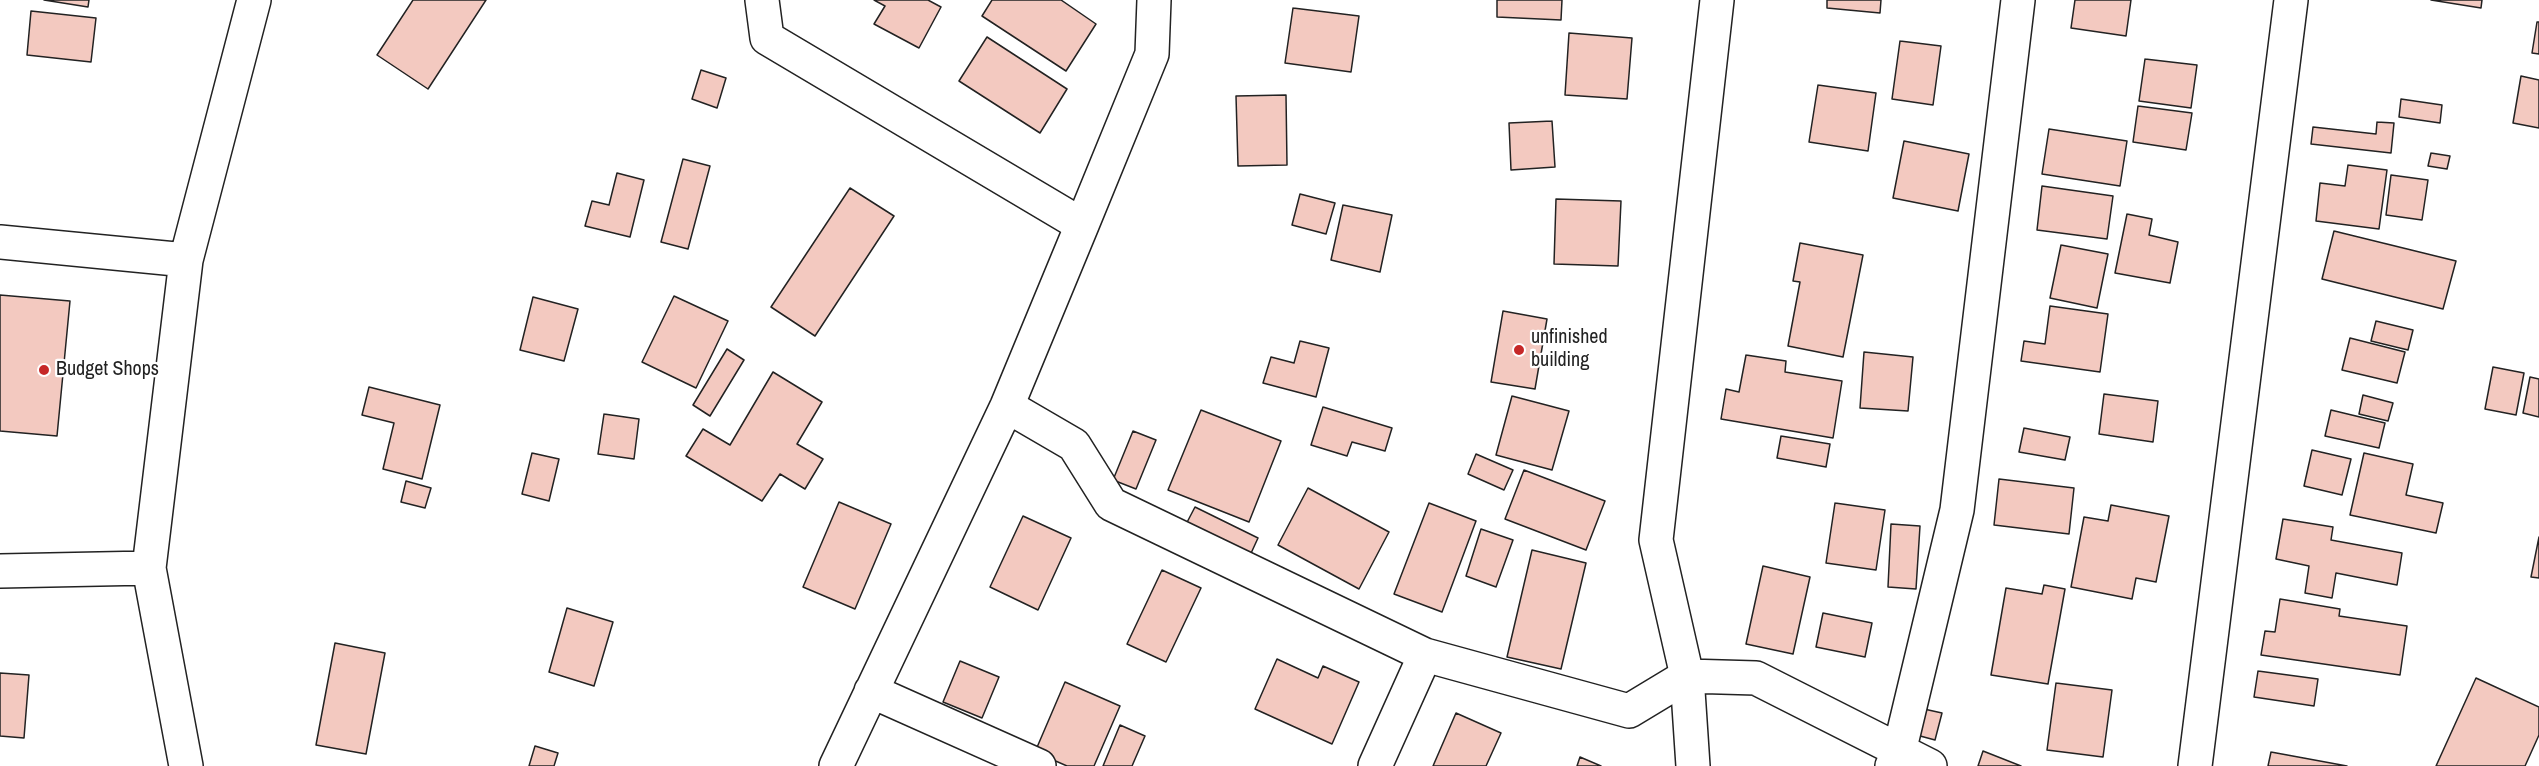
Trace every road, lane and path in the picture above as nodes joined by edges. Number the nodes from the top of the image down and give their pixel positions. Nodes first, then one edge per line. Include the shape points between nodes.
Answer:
1 (254, 0) edge
2 (762, 0) edge
3 (1154, 0) edge
4 (1717, 0) edge
5 (2018, 0) edge
6 (2291, 0) edge
7 (1082, 225) junction
8 (0, 242) edge
9 (186, 260) junction
10 (1006, 406) junction
11 (150, 568) junction
12 (0, 571) edge
13 (1425, 655) junction
14 (1687, 676) junction
15 (871, 690) junction
16 (1895, 759) edge
17 (186, 766) edge
18 (836, 766) edge
19 (1039, 766) edge
20 (1375, 766) edge
21 (1693, 766) edge
22 (1930, 766) edge
23 (2195, 766) edge

1 - 9 street
2 - 7 street via 767,38
3 - 7 street via 1152,54
4 - 14 street via 1656,540
5 - 16 street via 1957,510
6 - 23 street
7 - 10 street
8 - 9 street
9 - 11 street
10 - 13 street via 1074,445 1111,504
10 - 15 street
11 - 12 street
11 - 17 street
13 - 14 street via 1629,711
13 - 20 street
14 - 16 street via 1755,678
14 - 21 street
15 - 18 street
15 - 19 street
16 - 22 street

